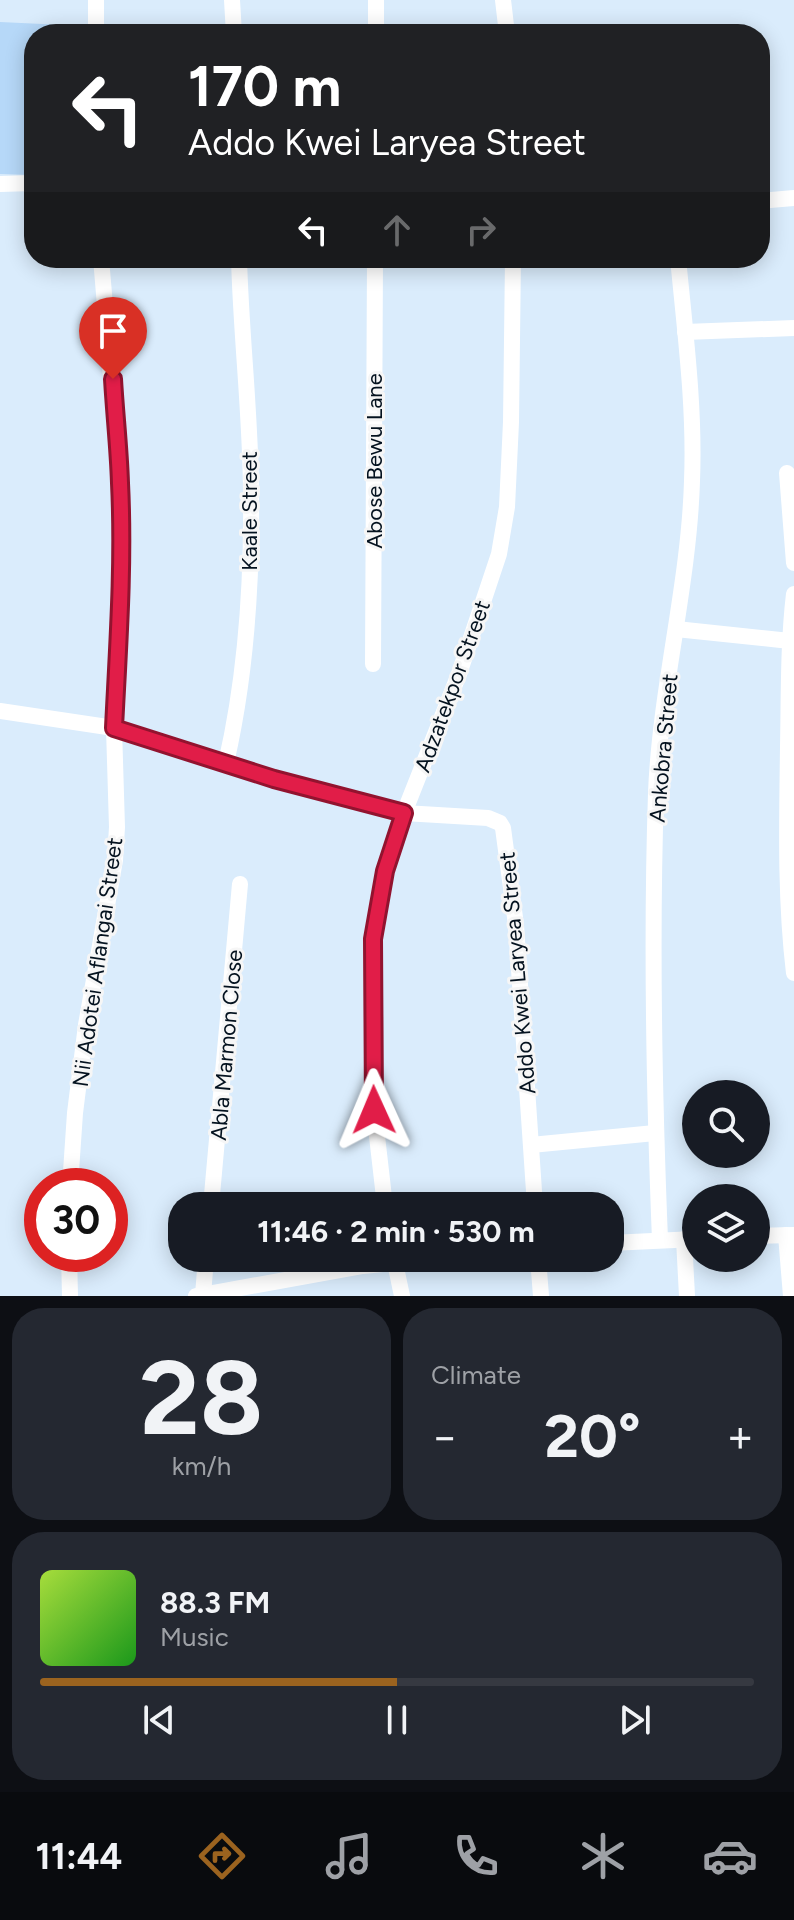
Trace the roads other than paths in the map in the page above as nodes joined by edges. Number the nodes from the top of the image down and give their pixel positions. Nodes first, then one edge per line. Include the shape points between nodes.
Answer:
1 (96, 0) edge
2 (232, 0) edge
3 (376, 0) edge
4 (503, 0) edge
5 (96, 24) edge
6 (233, 24) edge
7 (376, 24) edge
8 (506, 24) edge
9 (24, 183) edge
10 (0, 184) edge
11 (794, 198) edge
12 (770, 200) edge
13 (102, 268) edge
14 (240, 268) edge
15 (375, 268) edge
16 (513, 268) edge
17 (679, 268) edge
18 (794, 328) edge
19 (685, 332) junction
20 (787, 473) dead end
21 (794, 563) edge
22 (794, 594) edge
23 (676, 629) junction
24 (790, 641) junction
25 (373, 664) dead end
26 (0, 711) edge
27 (114, 728) junction
28 (226, 763) junction
29 (404, 813) junction
30 (240, 884) dead end
31 (794, 973) edge
32 (655, 1133) junction
33 (531, 1145) junction
34 (71, 1168) edge
35 (212, 1192) edge
36 (383, 1192) edge
37 (534, 1192) edge
38 (790, 1235) edge
39 (770, 1236) edge
40 (682, 1239) edge
41 (660, 1240) junction
42 (624, 1242) edge
43 (69, 1272) edge
44 (203, 1272) edge
45 (338, 1272) edge
46 (397, 1272) edge
47 (539, 1272) edge
48 (688, 1272) edge
49 (255, 1290) edge
50 (199, 1295) edge
51 (70, 1296) edge
52 (402, 1296) edge
53 (541, 1296) edge
54 (687, 1296) edge
55 (791, 1296) edge

1 - 5 street
2 - 6 street
3 - 7 street
4 - 8 street
9 - 10 street
11 - 12 street
13 - 27 street, Nii Adotei Aflangai Street via 120,485
14 - 28 street, Kaale Street via 252,494 241,695
15 - 25 street, Abose Bewu Lane
16 - 29 street, Adzatekpor Street via 507,507 499,554
17 - 19 street, Ankobra Street
18 - 19 street
19 - 23 street, Ankobra Street via 692,483
20 - 21 street
22 - 24 street
23 - 24 street
23 - 32 street, Ankobra Street via 656,791
24 - 31 street via 786,850
26 - 27 street, Addo Kwei Laryea Street
27 - 28 street, Addo Kwei Laryea Street
27 - 34 street, Nii Adotei Aflangai Street via 115,860 86,1025
28 - 29 street, Addo Kwei Laryea Street
29 - 33 street, Addo Kwei Laryea Street via 488,818 503,828 516,925
29 - 36 street, Adzatekpor Street via 385,871 373,939 374,1110
30 - 35 street, Abla Marmon Close
32 - 33 street
32 - 41 street, Ankobra Street
33 - 37 street, Addo Kwei Laryea Street
38 - 39 street
38 - 55 street
40 - 41 street
41 - 42 street
43 - 51 street
44 - 50 street
45 - 49 street
46 - 52 street
47 - 53 street
48 - 54 street
49 - 50 street

